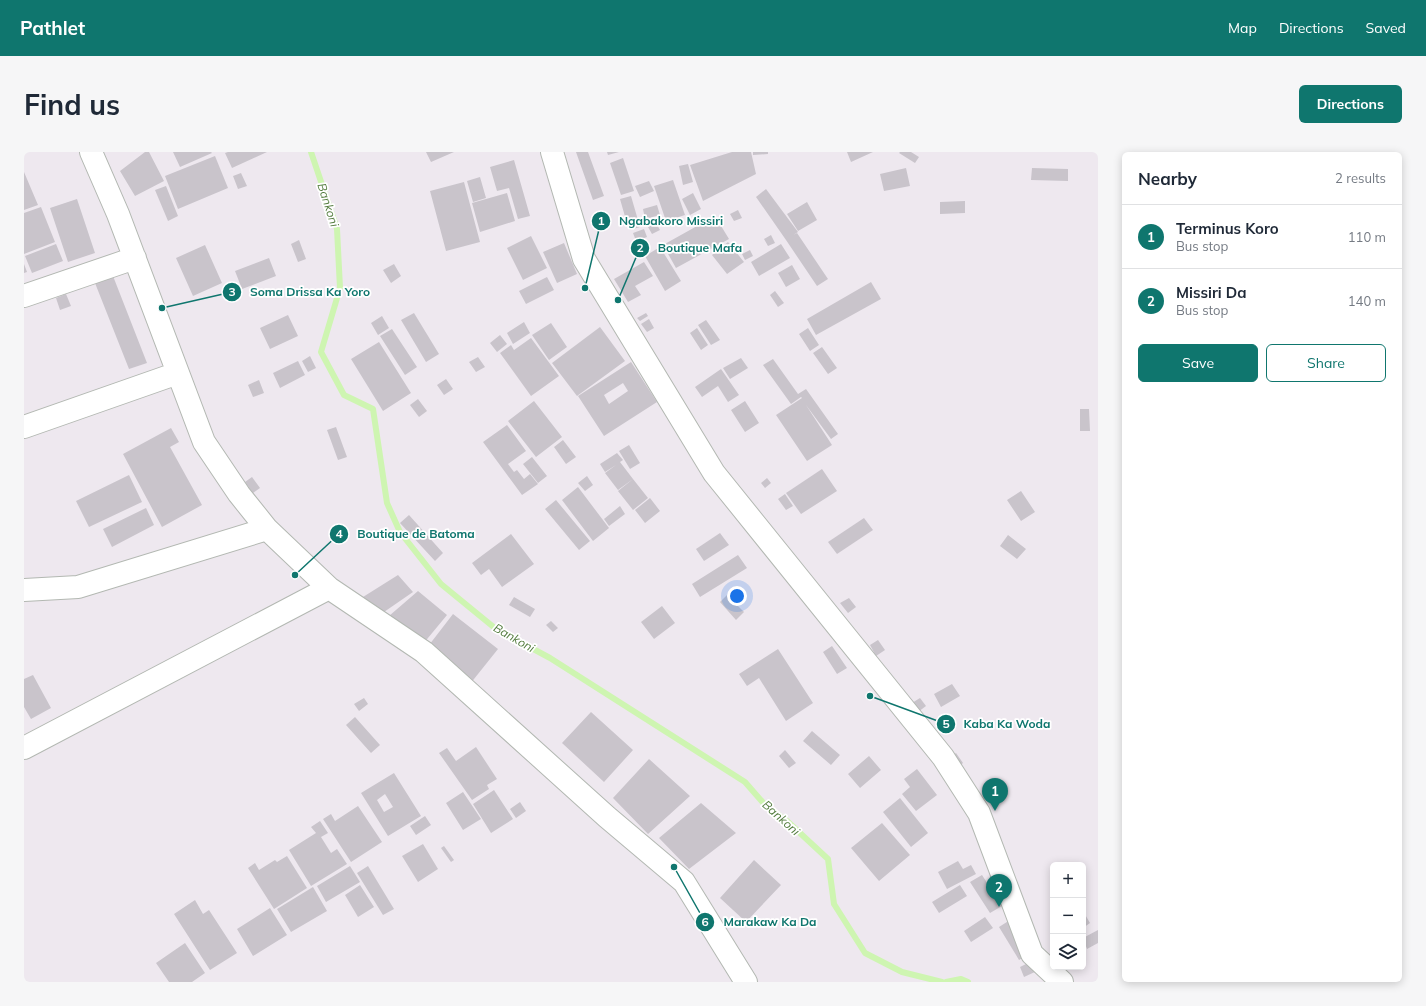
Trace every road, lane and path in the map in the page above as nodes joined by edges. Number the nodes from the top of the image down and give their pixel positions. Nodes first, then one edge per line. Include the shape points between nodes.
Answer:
1 (91, 152) edge
2 (552, 152) edge
3 (135, 258) junction
4 (24, 296) edge
5 (178, 373) junction
6 (24, 427) edge
7 (267, 529) junction
8 (329, 588) junction
9 (24, 590) edge
10 (24, 748) edge
11 (746, 982) edge
12 (1062, 982) edge

1 - 3 street
2 - 12 street via 584,259 714,473 943,757 978,813 1032,954
3 - 4 street
3 - 5 street
5 - 6 street
5 - 7 street via 204,442 239,494
7 - 8 street
7 - 9 street via 78,587
8 - 10 street
8 - 11 street via 424,652 607,817 684,882

